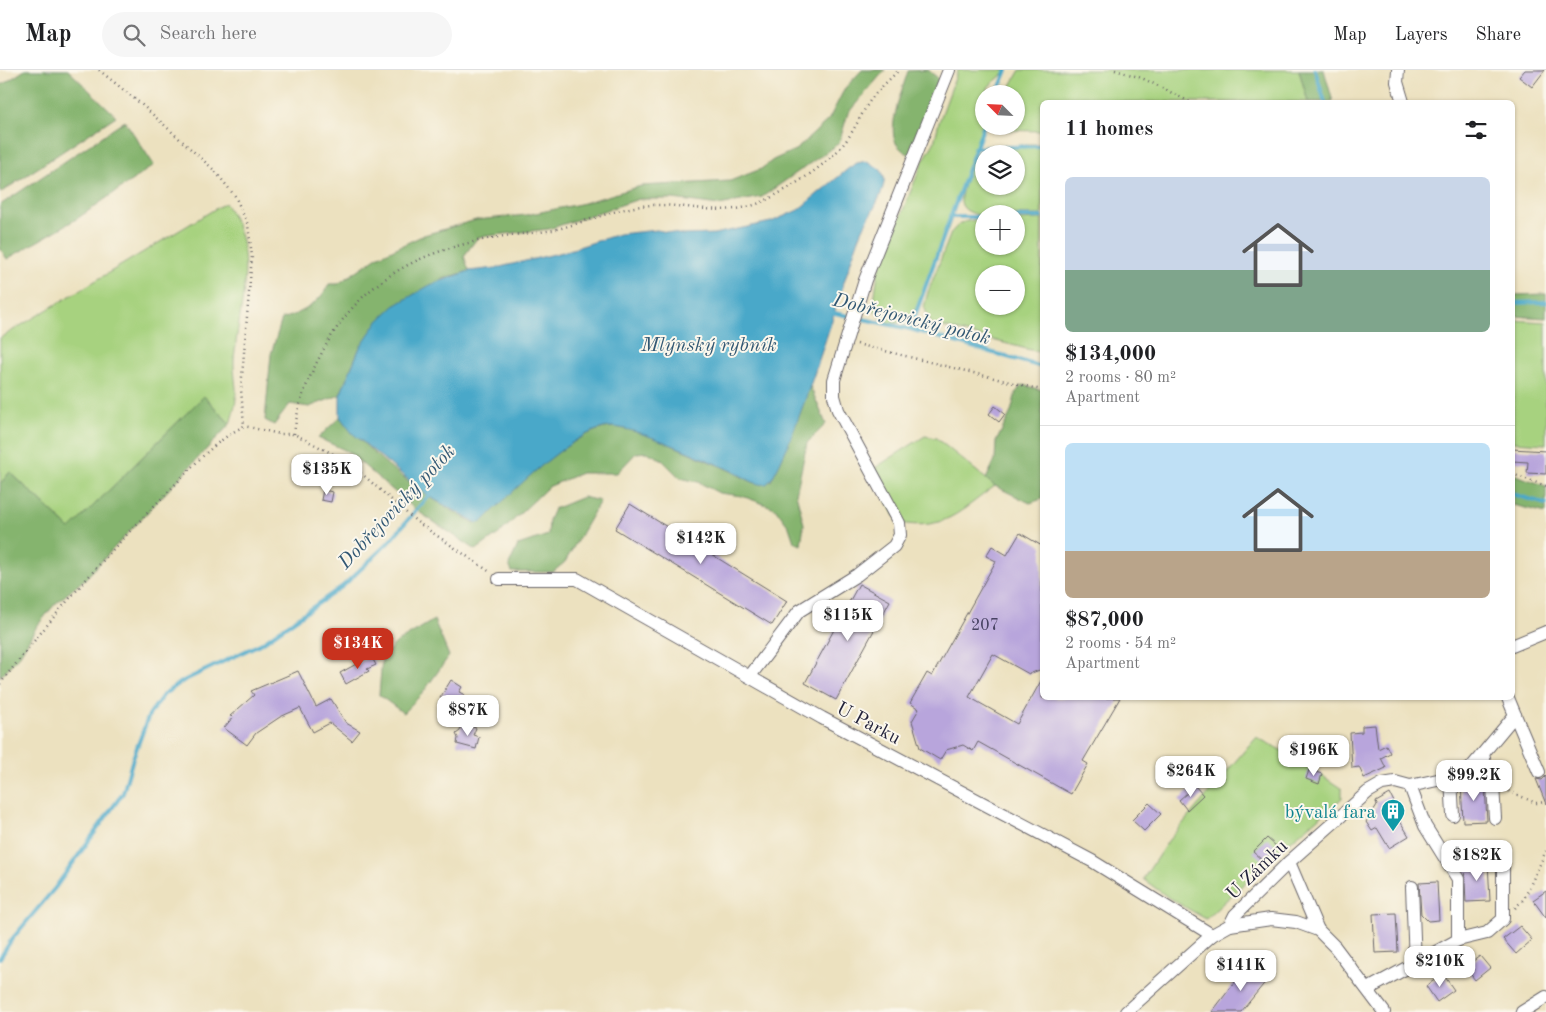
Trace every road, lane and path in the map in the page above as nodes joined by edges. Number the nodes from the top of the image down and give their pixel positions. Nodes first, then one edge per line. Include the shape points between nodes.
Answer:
1 (99, 70) edge
2 (899, 70) edge
3 (949, 70) edge
4 (1115, 70) edge
5 (1398, 70) edge
6 (1186, 100) edge
7 (1402, 100) edge
8 (847, 342) junction
9 (1040, 390) edge
10 (244, 426) junction
11 (294, 434) junction
12 (1515, 475) edge
13 (1546, 486) edge
14 (499, 579) joint
15 (1546, 632) edge
16 (1515, 645) edge
17 (750, 676) junction
18 (0, 684) edge
19 (1509, 700) edge
20 (1515, 715) junction
21 (1483, 754) junction
22 (1540, 772) dead end
23 (1451, 777) junction
24 (1493, 784) junction
25 (1410, 786) junction
26 (1546, 802) edge
27 (1453, 815) dead end
28 (1495, 818) dead end
29 (1546, 851) edge
30 (1289, 862) junction
31 (1503, 864) dead end
32 (1412, 887) dead end
33 (1502, 919) junction
34 (1230, 925) junction
35 (1318, 930) junction
36 (1212, 935) junction
37 (1458, 940) junction
38 (1415, 963) junction
39 (1368, 989) junction
40 (1546, 997) edge
41 (1126, 1012) edge
42 (1384, 1012) edge
43 (1522, 1012) edge

1 - 10 path via 214,170 235,196 248,225 252,256 241,389
2 - 11 path via 872,97 843,145 832,156 765,201 739,209 714,211 651,205 624,209 548,231 459,246 397,270 371,288 346,312 308,377 296,415
3 - 8 street via 865,280
4 - 6 path via 1142,78
5 - 7 street via 1397,82
8 - 9 path
8 - 17 street via 834,380 836,403 899,523 900,535 894,546 857,575 799,611
10 - 11 path
10 - 18 path via 213,445 122,538
11 - 14 path via 348,461 417,522
12 - 13 path
14 - 17 street, U Parku via 577,579
15 - 16 street
17 - 36 street, U Parku via 822,718 1092,861
19 - 20 street
20 - 21 street, U Zámku
20 - 22 street
21 - 23 street, U Zámku via 1470,769
21 - 24 street
23 - 25 street, U Zámku
23 - 27 street
24 - 26 path via 1536,803
24 - 28 street
25 - 30 street, U Zámku via 1395,782 1382,784 1368,792
25 - 37 street via 1425,826 1458,879
29 - 33 path via 1524,899
30 - 34 street, U Zámku via 1235,915
30 - 35 street
31 - 33 street
32 - 38 street
33 - 37 street via 1487,933
34 - 35 street via 1271,919 1296,922
34 - 36 street
35 - 39 street
36 - 41 street
37 - 38 street
38 - 39 street
39 - 42 street
40 - 43 street

